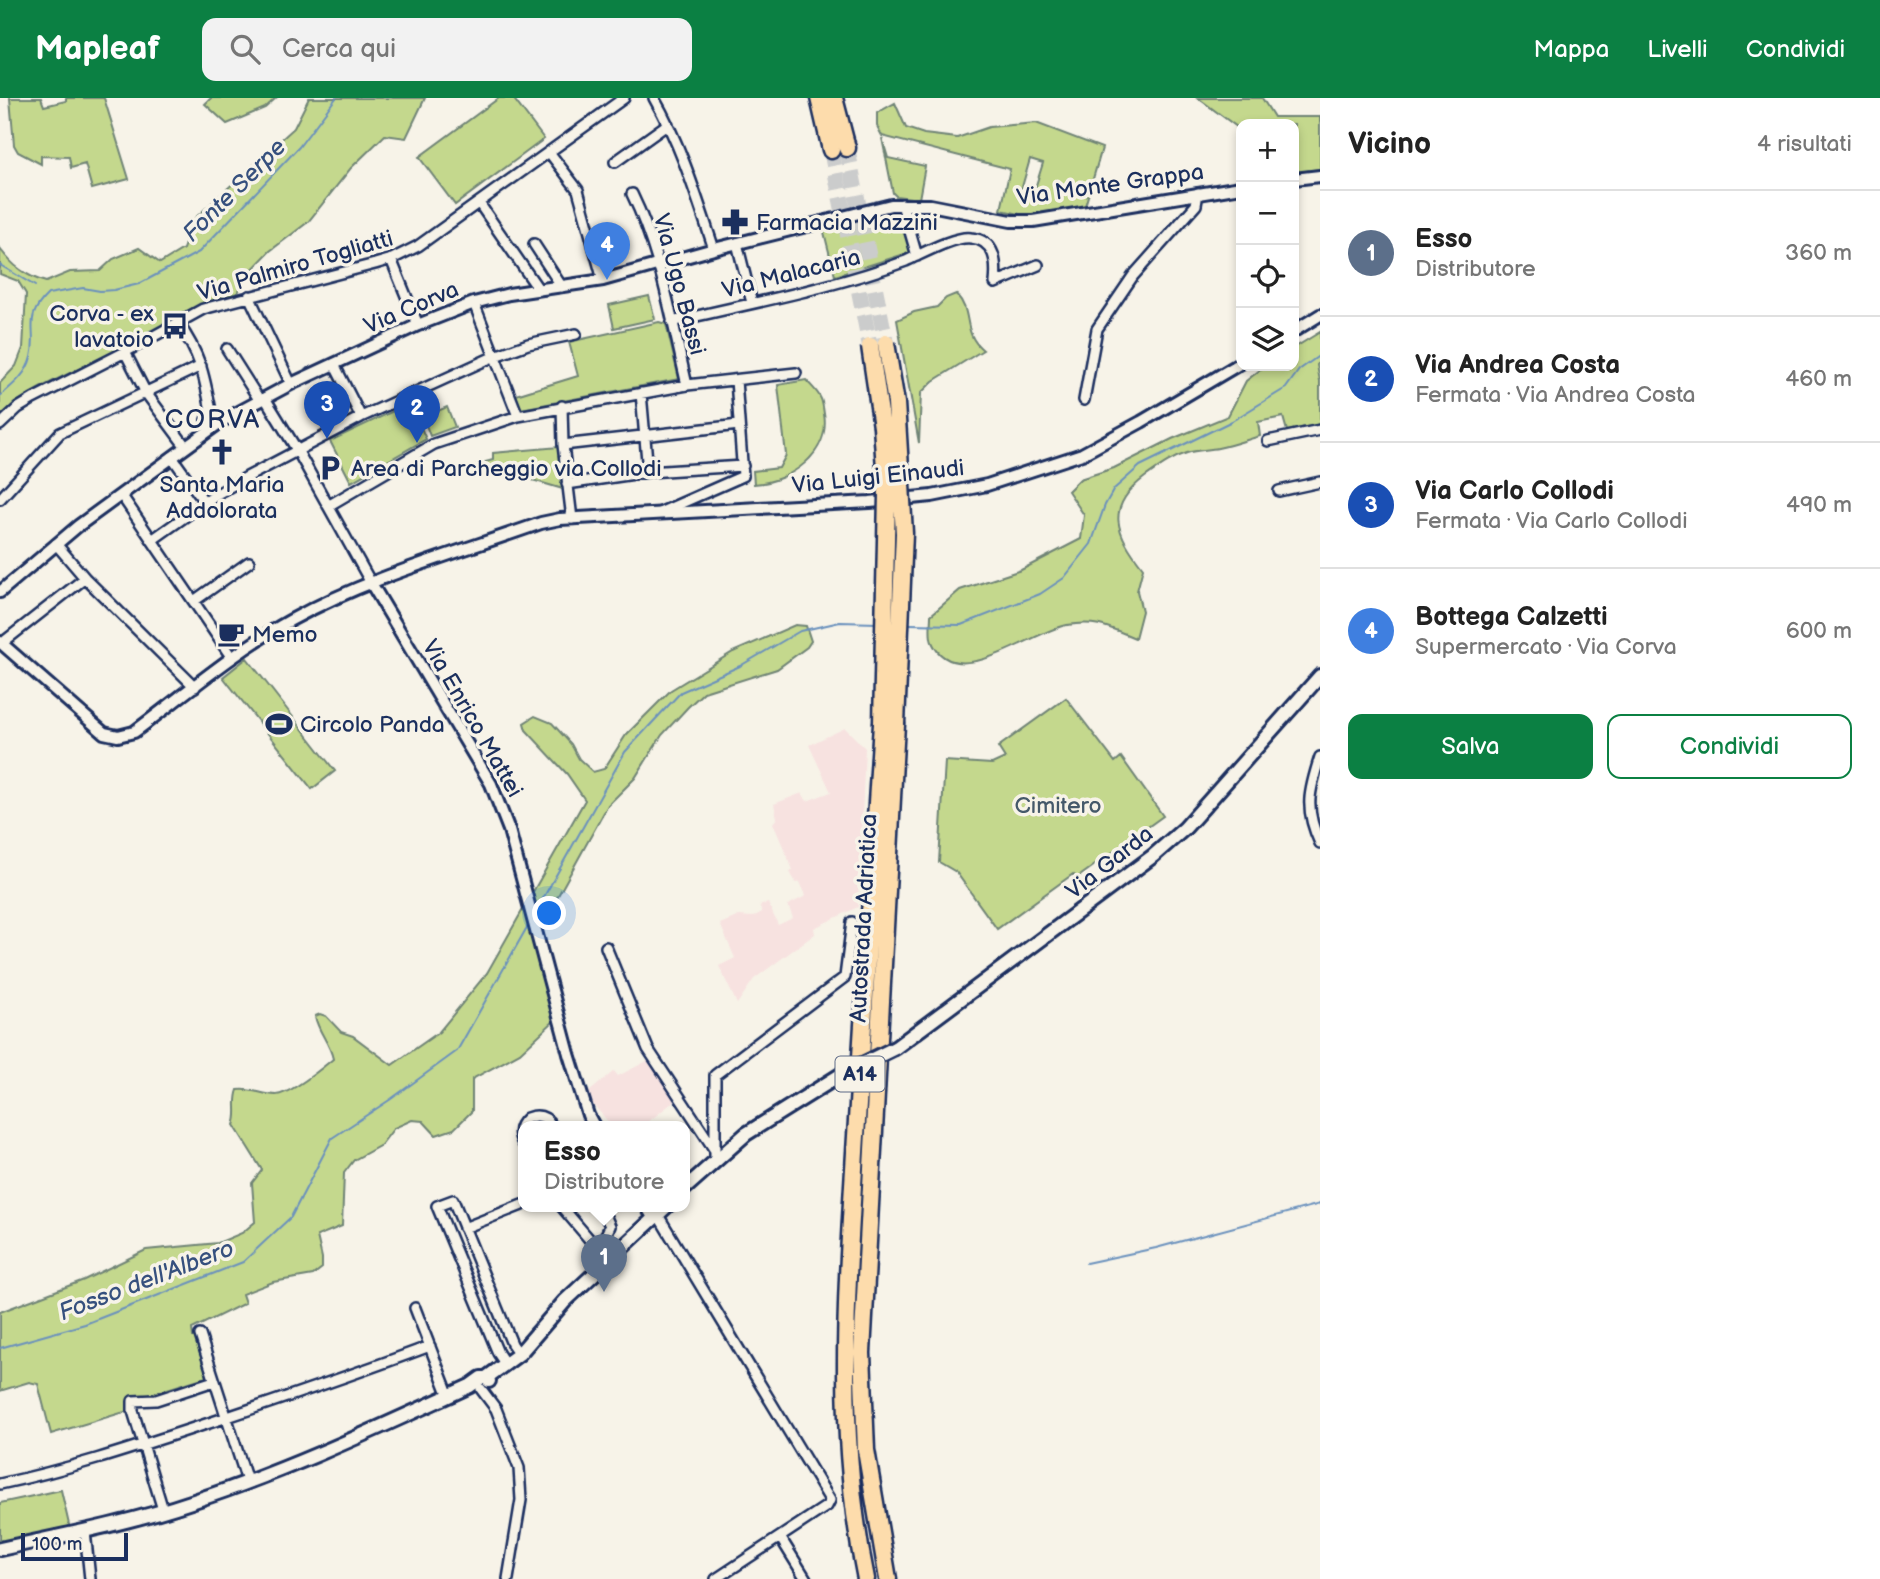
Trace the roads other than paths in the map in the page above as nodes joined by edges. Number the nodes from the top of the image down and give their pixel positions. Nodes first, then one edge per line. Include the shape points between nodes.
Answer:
1 (624, 98) edge
2 (654, 98) edge
3 (819, 98) edge
4 (834, 98) edge
5 (668, 124) junction
6 (549, 152) junction
7 (615, 162) dead end
8 (1320, 176) edge
9 (1299, 178) edge
10 (1236, 188) edge
11 (1198, 193) junction
12 (632, 194) dead end
13 (479, 203) junction
14 (902, 204) junction
15 (737, 243) junction
16 (534, 244) dead end
17 (714, 249) junction
18 (917, 256) junction
19 (391, 259) junction
20 (657, 264) junction
21 (1038, 265) dead end
22 (603, 280) junction
23 (562, 287) junction
24 (539, 290) junction
25 (249, 296) junction
26 (474, 303) junction
27 (752, 303) junction
28 (1320, 315) edge
29 (672, 322) junction
30 (178, 323) junction
31 (418, 325) junction
32 (1299, 328) edge
33 (576, 334) dead end
34 (878, 344) tunnel mouth
35 (227, 349) dead end
36 (125, 352) junction
37 (495, 356) junction
38 (334, 364) junction
39 (201, 366) junction
40 (1236, 366) edge
41 (796, 373) dead end
42 (736, 380) junction
43 (291, 384) junction
44 (687, 385) junction
45 (146, 393) junction
46 (641, 393) junction
47 (262, 399) junction
48 (1084, 400) dead end
49 (562, 406) junction
50 (211, 411) junction
51 (518, 416) junction
52 (361, 417) junction
53 (222, 421) junction
54 (0, 425) edge
55 (739, 425) junction
56 (209, 430) junction
57 (1320, 430) edge
58 (645, 435) junction
59 (1268, 440) dead end
60 (563, 445) junction
61 (186, 447) junction
62 (297, 450) junction
63 (172, 457) junction
64 (743, 466) junction
65 (648, 472) junction
66 (1320, 482) edge
67 (567, 484) junction
68 (1279, 491) dead end
69 (122, 496) junction
70 (0, 499) edge
71 (205, 503) junction
72 (328, 506) junction
73 (657, 514) junction
74 (572, 519) junction
75 (152, 540) junction
76 (56, 544) junction
77 (249, 562) dead end
78 (85, 578) junction
79 (371, 583) junction
80 (0, 592) edge
81 (194, 601) junction
82 (3, 641) edge
83 (233, 659) junction
84 (1320, 676) edge
85 (195, 687) junction
86 (889, 724) junction
87 (1320, 757) edge
88 (1320, 843) edge
89 (852, 922) dead end
90 (606, 947) dead end
91 (525, 1121) edge
92 (549, 1121) edge
93 (592, 1121) edge
94 (715, 1154) junction
95 (690, 1182) edge
96 (518, 1207) edge
97 (566, 1212) edge
98 (604, 1212) edge
99 (660, 1213) edge
100 (464, 1228) junction
101 (594, 1245) junction
102 (607, 1261) junction
103 (485, 1277) junction
104 (469, 1283) junction
105 (415, 1308) dead end
106 (200, 1335) dead end
107 (430, 1346) junction
108 (519, 1354) junction
109 (506, 1365) junction
110 (214, 1381) junction
111 (484, 1384) junction
112 (449, 1396) junction
113 (225, 1418) junction
114 (144, 1445) junction
115 (247, 1481) junction
116 (0, 1484) edge
117 (163, 1510) junction
118 (85, 1531) junction
119 (780, 1538) junction
120 (0, 1549) edge
121 (90, 1579) edge
122 (508, 1579) edge
123 (716, 1579) edge
124 (806, 1579) edge
125 (866, 1579) edge
126 (888, 1579) edge

1 - 6 street, Via Palmiro Togliatti
2 - 5 street
3 - 4 highway via 839,149
5 - 7 street
5 - 17 street
6 - 13 street, Via Palmiro Togliatti
6 - 22 street via 578,190
8 - 9 street
10 - 11 street, Via Monte Grappa
11 - 14 street, Via Monte Grappa via 1033,221
11 - 48 street via 1196,205 1133,276 1097,329
12 - 20 street, Via Ugo Bassi
13 - 19 street, Via Palmiro Togliatti via 418,246
13 - 24 street
14 - 15 street, Via Corva
14 - 18 street
15 - 17 street, Via Corva
15 - 27 street
16 - 23 street
17 - 20 street, Via Corva
18 - 21 street, Via Malacaria via 970,238 981,240 994,253 995,283
18 - 27 street, Via Malacaria via 839,282
19 - 25 street, Via Palmiro Togliatti
19 - 31 street
20 - 22 street, Via Corva
20 - 29 street, Via Ugo Bassi
22 - 23 street, Via Corva
23 - 24 street, Via Corva
24 - 26 street, Via Corva
25 - 30 street, Via Palmiro Togliatti via 203,309
25 - 43 street
26 - 31 street, Via Corva
26 - 37 street
27 - 29 street, Via Malacaria
28 - 32 street
29 - 44 street, Via Ugo Bassi
30 - 36 street, Via Palmiro Togliatti
30 - 39 street
31 - 38 street, Via Corva
33 - 37 street
34 - 86 highway, Autostrada Adriatica / A14, bridge via 897,417 904,533
35 - 47 street, Via Enrico Mattei
36 - 45 street
36 - 54 street, Via Palmiro Togliatti via 33,399
37 - 51 street
37 - 52 street
38 - 43 street, Via Corva
38 - 52 street
39 - 45 street
39 - 50 street
40 - 73 street, Via Luigi Einaudi via 1082,454 987,485 883,501
41 - 42 street
42 - 44 street
42 - 55 street
43 - 47 street, Via Corva
44 - 46 street
45 - 61 street
45 - 70 street via 60,433
46 - 49 street
46 - 58 street
47 - 53 street, Via Corva
47 - 62 street, Via Enrico Mattei
49 - 51 street
49 - 60 street
50 - 53 street
50 - 56 street via 205,420
51 - 72 street via 434,444
52 - 62 street
53 - 56 street, Via Corva
55 - 58 street
55 - 64 street
56 - 61 street, Via Corva
57 - 59 street
58 - 60 street
58 - 65 street
60 - 67 street
61 - 63 street, Via Corva
62 - 71 street
62 - 72 street, Via Enrico Mattei
63 - 69 street, Via Corva
63 - 71 street
64 - 65 street
64 - 73 street, Via Luigi Einaudi via 744,476
65 - 67 street
66 - 68 street
67 - 74 street
69 - 75 street
69 - 76 street, Via Corva
71 - 75 street
72 - 79 street, Via Enrico Mattei
73 - 74 street, Via Luigi Einaudi
74 - 79 street, Via Luigi Einaudi via 541,523
75 - 81 street
76 - 78 street
76 - 80 street, Via Corva
77 - 81 street
78 - 82 street
78 - 85 street
79 - 83 street, Via Luigi Einaudi via 290,621
79 - 93 street, Via Enrico Mattei via 491,784 509,830 575,1077
81 - 83 street
82 - 85 street, Via Luigi Einaudi via 104,733 134,732
83 - 85 street, Via Luigi Einaudi
84 - 94 main road, Via Garda, bridge via 1185,828 1111,888 895,1048 842,1074
86 - 125 highway, Autostrada Adriatica / A14 via 845,1363 848,1458
86 - 126 highway, Autostrada Adriatica / A14 via 862,1353 866,1450
87 - 88 street via 1308,798
89 - 94 street via 845,977 715,1075
90 - 94 street via 648,1049
91 - 92 street via 540,1116
94 - 95 main road, Via Garda
96 - 100 street
97 - 101 street
98 - 101 street via 610,1226
99 - 102 main road
99 - 119 street via 828,1497 827,1506
100 - 103 street
100 - 104 street via 453,1200 437,1206
101 - 102 street
102 - 108 main road
103 - 104 street
103 - 108 street
104 - 109 street
105 - 107 street
106 - 110 street
107 - 112 street
107 - 113 street
108 - 109 main road
109 - 111 main road
110 - 113 street
110 - 114 street via 156,1400 134,1401 132,1411
111 - 112 main road
111 - 122 street via 519,1468 520,1500
112 - 115 main road via 342,1445
113 - 114 street
113 - 115 street
114 - 116 street
114 - 117 street
115 - 117 main road
117 - 118 main road
118 - 120 main road
118 - 121 street
119 - 123 street
119 - 124 street

